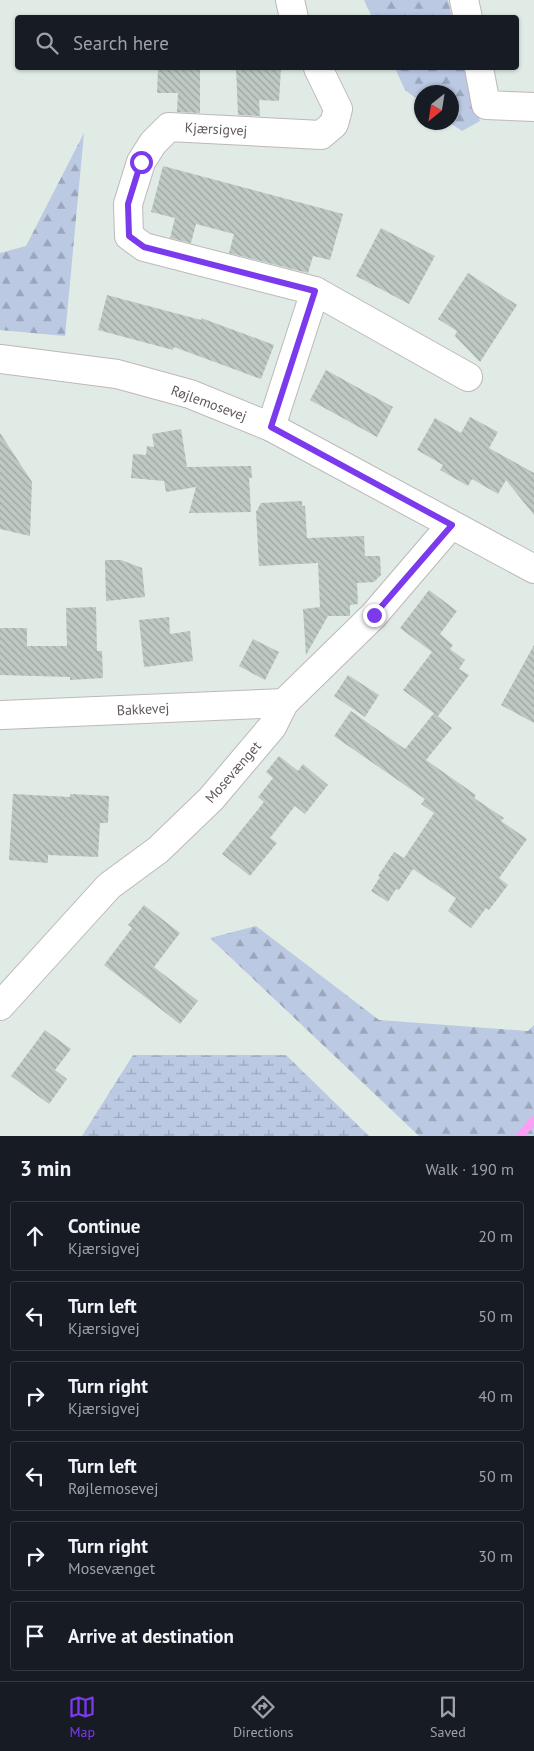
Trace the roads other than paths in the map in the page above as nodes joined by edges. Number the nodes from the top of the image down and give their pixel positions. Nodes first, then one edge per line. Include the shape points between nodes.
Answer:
1 (290, 0) edge
2 (464, 0) edge
3 (293, 15) edge
4 (467, 15) edge
5 (319, 70) edge
6 (478, 70) edge
7 (534, 107) edge
8 (315, 291) junction
9 (0, 359) edge
10 (468, 377) dead end
11 (271, 427) junction
12 (452, 525) junction
13 (534, 569) edge
14 (284, 703) junction
15 (2, 716) dead end
16 (0, 1006) edge

1 - 3 street
2 - 4 street
5 - 8 street, Kjærsigvej via 338,109 334,124 321,135 169,127 141,162 128,204 129,236 144,247
6 - 7 street via 486,105
8 - 10 street, Kjærsigvej
8 - 11 street
9 - 11 street, Røjlemosevej via 117,374 190,394
11 - 12 street, Røjlemosevej
12 - 13 street, Røjlemosevej
12 - 14 street, Mosevænget via 374,615
14 - 15 street, Bakkevej
14 - 16 street, Mosevænget via 272,727 211,799 158,850 108,886

